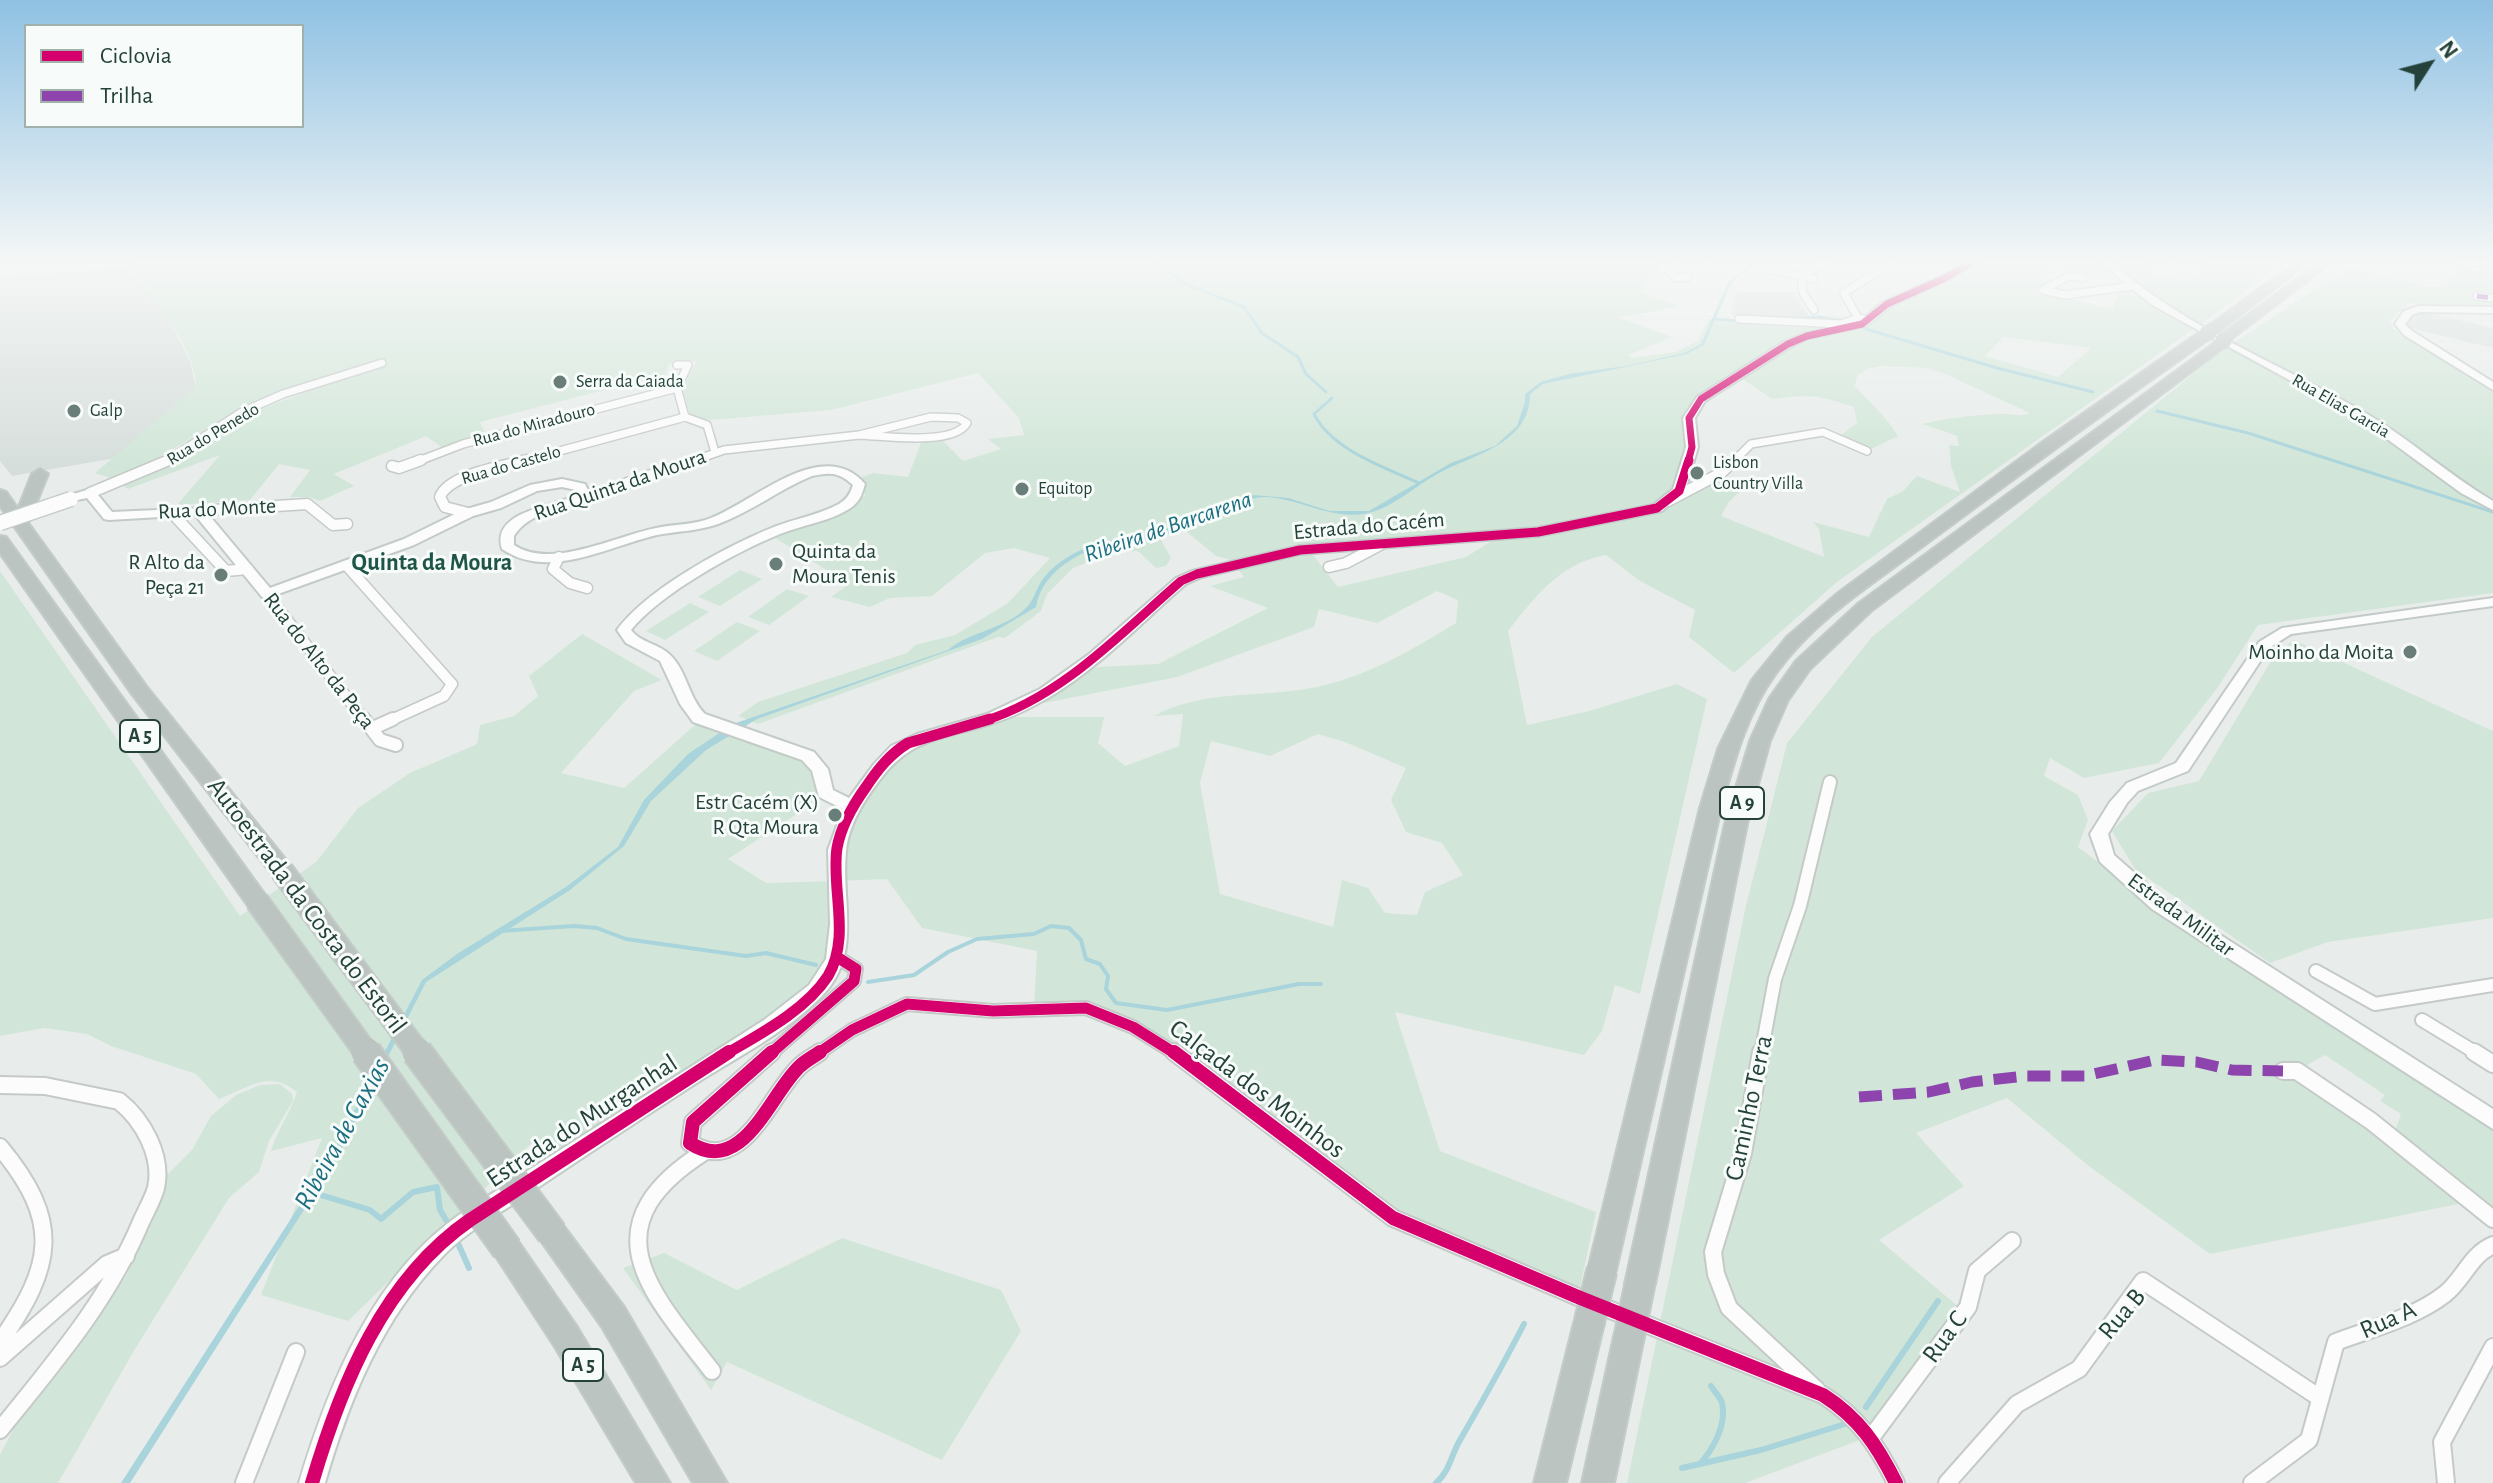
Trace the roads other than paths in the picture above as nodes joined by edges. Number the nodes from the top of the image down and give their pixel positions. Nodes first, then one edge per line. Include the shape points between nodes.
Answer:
1 (1842, 329) edge
2 (2202, 329) edge
3 (2224, 329) edge
4 (2226, 329) edge
5 (2405, 329) edge
6 (2216, 336) junction
7 (382, 363) dead end
8 (677, 365) dead end
9 (2493, 387) edge
10 (677, 388) junction
11 (685, 417) junction
12 (859, 435) junction
13 (1867, 451) dead end
14 (2056, 451) junction
15 (715, 452) junction
16 (392, 466) dead end
17 (40, 474) dead end
18 (90, 493) junction
19 (0, 495) edge
20 (581, 499) junction
21 (1668, 502) junction
22 (2493, 506) edge
23 (198, 511) junction
24 (171, 512) junction
25 (468, 513) junction
26 (21, 522) junction
27 (0, 523) edge
28 (347, 524) dead end
29 (0, 541) edge
30 (1380, 545) junction
31 (559, 557) junction
32 (347, 566) junction
33 (1329, 567) dead end
34 (248, 569) junction
35 (587, 588) dead end
36 (267, 594) junction
37 (2493, 602) edge
38 (373, 728) junction
39 (396, 745) dead end
40 (1830, 782) dead end
41 (853, 807) junction
42 (837, 957) junction
43 (2316, 971) dead end
44 (2493, 985) edge
45 (2422, 1020) dead end
46 (2493, 1064) edge
47 (2283, 1071) dead end
48 (0, 1085) edge
49 (2493, 1120) edge
50 (0, 1147) edge
51 (704, 1152) junction
52 (2493, 1219) edge
53 (2012, 1241) dead end
54 (2493, 1245) edge
55 (126, 1256) junction
56 (0, 1342) edge
57 (2493, 1347) edge
58 (296, 1352) dead end
59 (0, 1358) edge
60 (712, 1371) dead end
61 (1823, 1395) junction
62 (2320, 1398) junction
63 (23, 1401) junction
64 (0, 1415) edge
65 (0, 1430) edge
66 (1873, 1435) junction
67 (1559, 1440) junction
68 (711, 1479) edge
69 (244, 1483) edge
70 (312, 1483) edge
71 (654, 1483) edge
72 (1537, 1483) edge
73 (1550, 1483) edge
74 (1598, 1483) edge
75 (1896, 1483) edge
76 (1947, 1483) edge
77 (2252, 1483) edge
78 (2446, 1483) edge

1 - 21 street via 1788,344 1701,399 1689,418 1692,447 1683,480
2 - 22 street, Rua Elias Garcia via 2361,415
3 - 6 highway, A 9
4 - 6 highway, A 9
5 - 9 street
6 - 14 highway, A 9 via 2126,411
6 - 14 highway, A 9 via 2106,404
7 - 18 street, Rua do Penedo via 242,412 162,464
8 - 10 street via 688,365
10 - 11 street
10 - 16 street, Rua do Miradouro
11 - 15 street via 707,425
11 - 25 street, Rua do Castelo via 463,477 443,489 440,497 445,507
12 - 12 street, Rua Quinta da Moura via 949,437 967,423 942,416
12 - 15 street, Rua Quinta da Moura
13 - 21 street via 1823,432 1751,444 1721,473
14 - 67 highway, A 9, bridge via 1811,623 1754,691 1733,735 1710,816
14 - 74 highway, A 9, bridge via 1865,607 1803,665 1779,699 1760,741 1736,824
15 - 20 street, Rua Quinta da Moura
17 - 26 highway
18 - 24 street, Rua do Monte via 109,516
18 - 27 street, bridge
19 - 26 highway, Autoestrada da Costa do Estoril / A 5
20 - 25 street, Rua do Castelo via 581,487 554,484
20 - 31 street, Rua Quinta da Moura via 528,516 507,533 513,553
21 - 30 street, Estrada do Cacém via 1639,514 1566,528
23 - 24 street, Rua do Monte
23 - 28 street, Rua do Monte via 307,504 333,525
23 - 34 street, Rua do Alto da Peça
24 - 34 street via 226,571
25 - 32 street
26 - 68 highway, Autoestrada da Costa do Estoril / A 5, bridge via 139,690 282,871 613,1317
29 - 71 highway, Autoestrada da Costa do Estoril / A 5, bridge via 507,1249
30 - 33 street
30 - 41 street, Estrada do Cacém via 1292,551 1187,578 1091,660 1021,706 898,749
31 - 35 street via 553,569 557,576
31 - 41 street, Rua Quinta da Moura via 718,520 808,473 834,471 858,480 856,495 841,508 752,542 644,608 624,630 629,639 667,660 690,710 699,718 808,756 820,769 825,793
32 - 36 street
32 - 38 street via 452,684 444,696
34 - 36 street, Rua do Alto da Peça
36 - 38 street, Rua do Alto da Peça
37 - 49 street, Estrada Militar via 2274,636 2182,767 2137,784 2099,834 2106,858 2158,904
38 - 39 street, Rua do Alto da Peça via 380,740
40 - 61 street, Caminho Terra via 1800,906 1775,979 1743,1153 1713,1252 1729,1308
41 - 42 street via 838,849
42 - 51 street via 856,969 854,981 693,1122 690,1143
42 - 70 street, Estrada do Murganhal via 826,979 801,1004 447,1237 390,1304 352,1368 327,1427
43 - 44 street via 2375,1004
45 - 46 street
47 - 52 street via 2297,1071 2371,1121
48 - 55 street via 106,1096 128,1108 149,1139 158,1172
50 - 56 street via 33,1189 43,1218 36,1283
51 - 60 street, Calçada dos Moinhos via 669,1175 646,1211 637,1239 640,1262 674,1322
51 - 61 street, Calçada dos Moinhos via 743,1141 799,1067 852,1030 907,1004 993,1011 1086,1008 1161,1043 1393,1218
53 - 66 street, Rua C via 1977,1271 1968,1307
54 - 62 street, Rua A via 2482,1248 2446,1293 2336,1342
55 - 59 street via 107,1264
55 - 63 street via 91,1316
57 - 78 street via 2442,1442
58 - 69 street
61 - 66 street, Calçada dos Moinhos via 1852,1413
62 - 76 street, Rua B via 2143,1281 2079,1369 2017,1404
62 - 77 street, Rua A via 2309,1440
63 - 64 street
63 - 65 street
66 - 75 street, Calçada dos Moinhos
67 - 72 highway
67 - 73 highway, A 9

